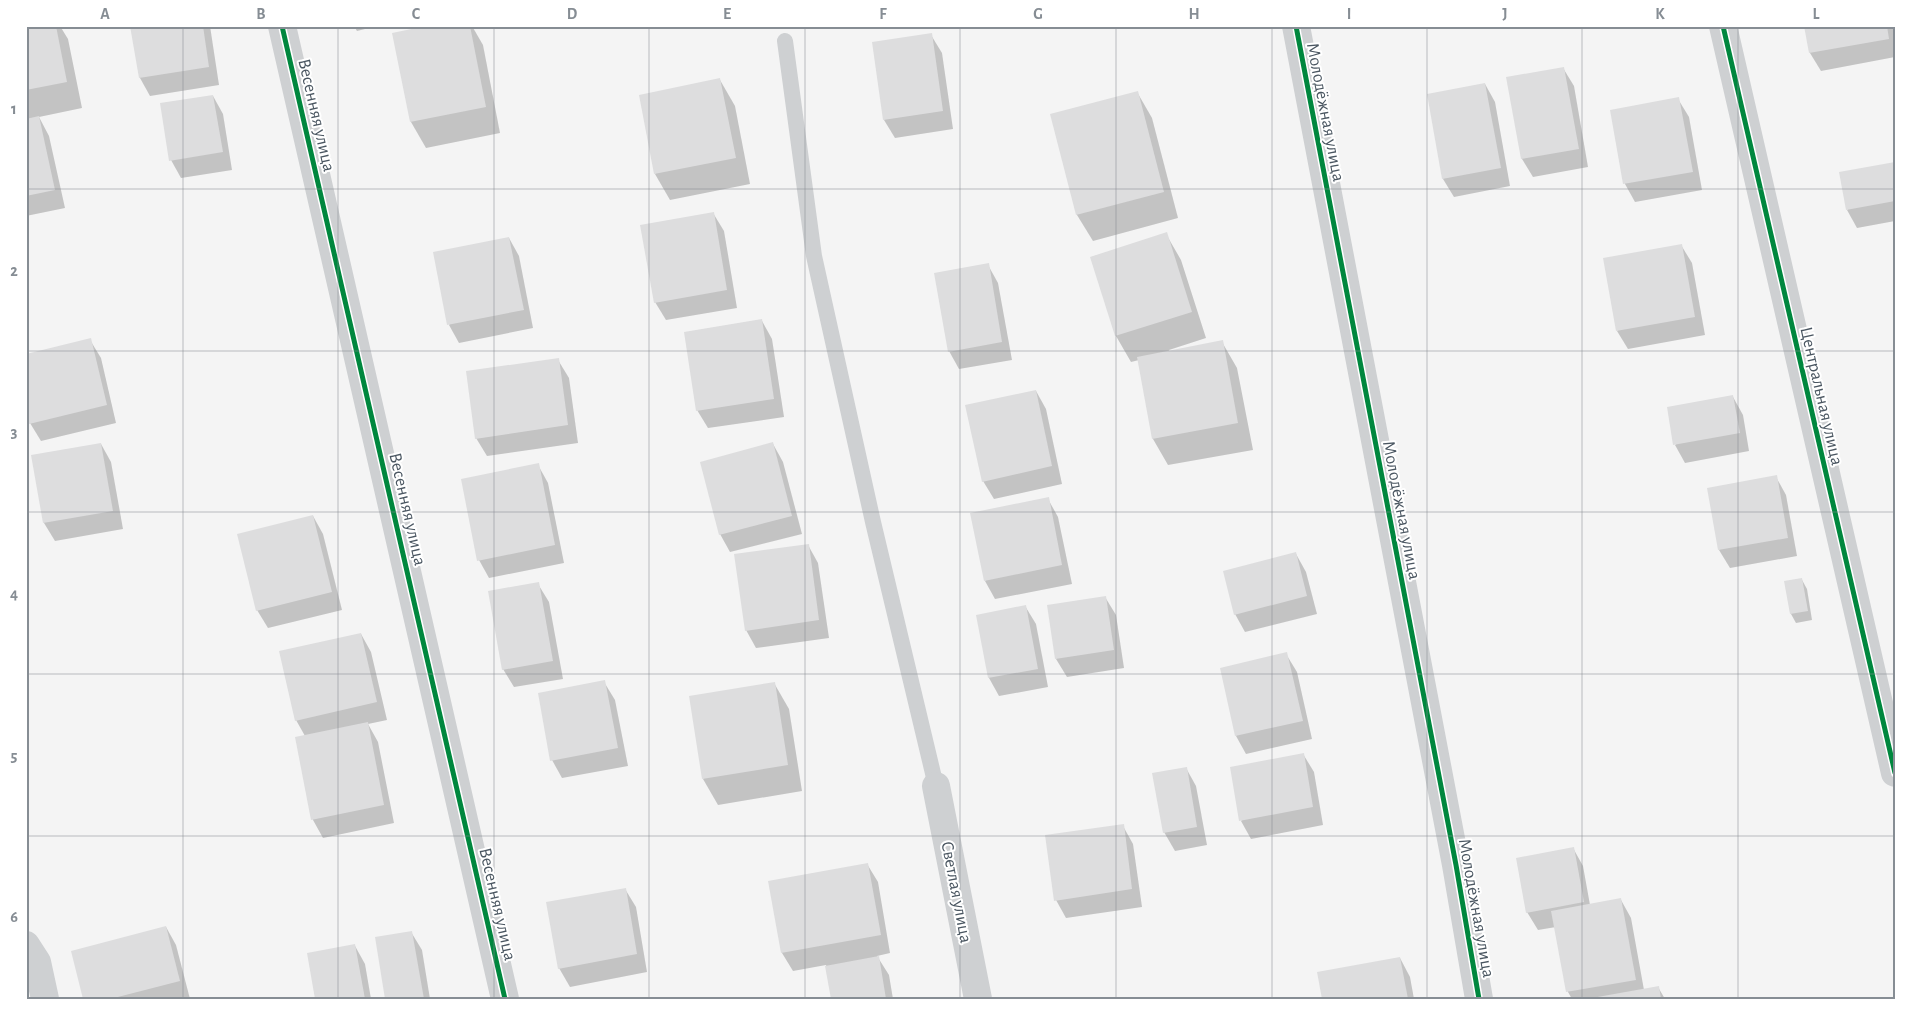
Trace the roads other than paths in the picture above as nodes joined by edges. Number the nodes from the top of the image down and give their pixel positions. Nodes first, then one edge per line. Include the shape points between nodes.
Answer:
1 (282, 26) edge
2 (1296, 26) edge
3 (1723, 26) edge
4 (785, 41) dead end
5 (1895, 773) edge
6 (936, 786) joint
7 (26, 946) edge
8 (45, 999) edge
9 (505, 999) edge
10 (978, 999) edge
11 (1480, 999) edge

1 - 9 street, Весенняя улица
2 - 11 street, Молодёжная улица
3 - 5 street, Центральная улица
4 - 6 lane via 814,256
6 - 10 street, Светлая улица
7 - 8 street via 37,962

